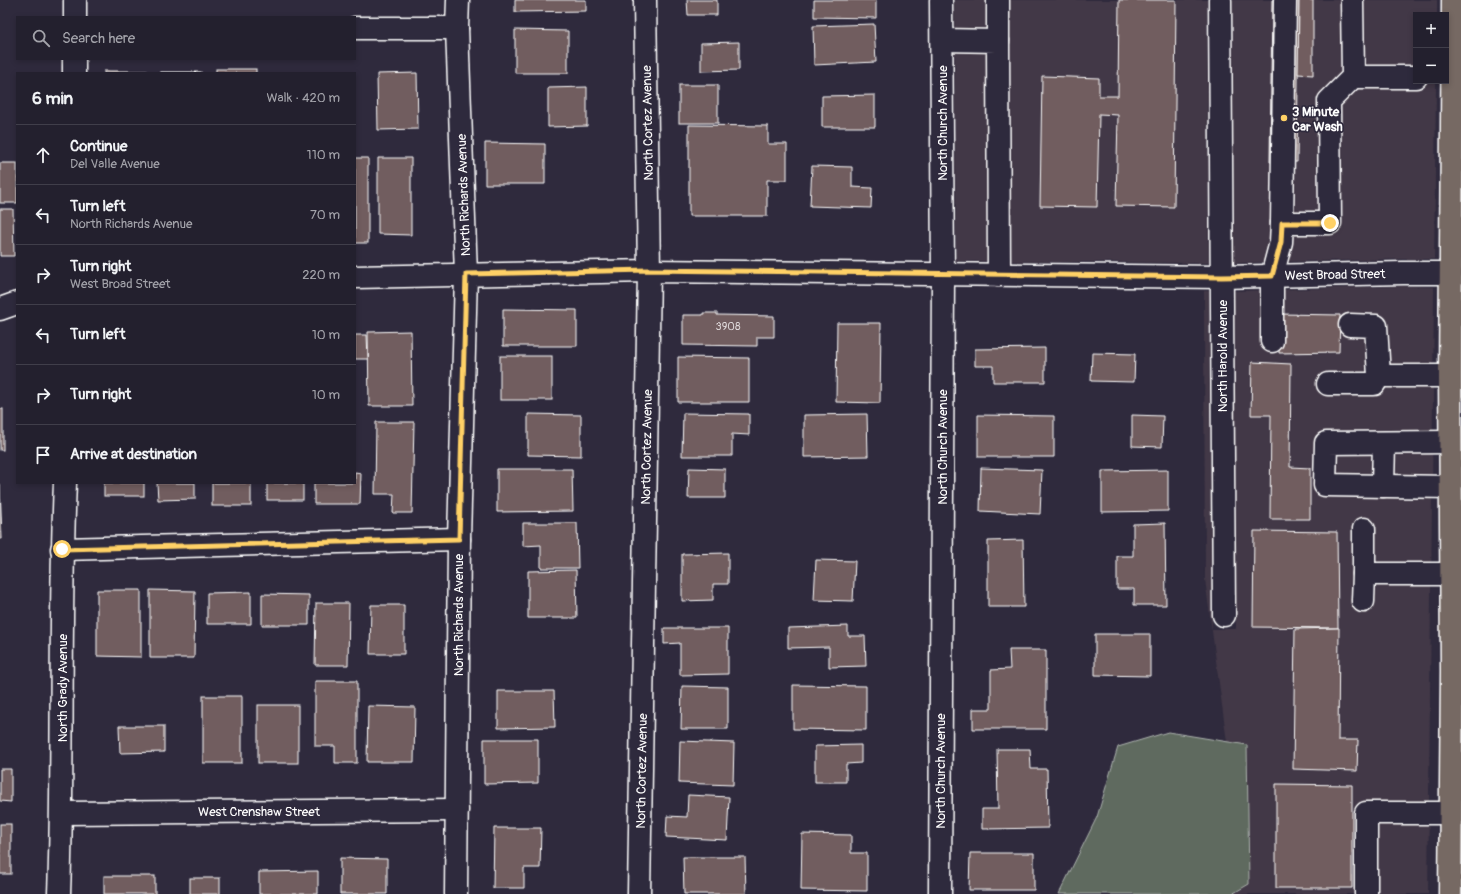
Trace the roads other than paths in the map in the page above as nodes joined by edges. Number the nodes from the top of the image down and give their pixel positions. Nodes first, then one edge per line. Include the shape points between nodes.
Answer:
1 (75, 0) edge
2 (458, 0) edge
3 (645, 0) edge
4 (941, 0) edge
5 (998, 0) edge
6 (1220, 0) edge
7 (1284, 0) edge
8 (1352, 0) edge
9 (1454, 0) edge
10 (75, 16) edge
11 (356, 28) edge
12 (457, 28) junction
13 (942, 40) junction
14 (998, 41) junction
15 (74, 60) edge
16 (74, 72) edge
17 (1353, 76) junction
18 (1413, 77) edge
19 (1449, 77) edge
20 (1282, 223) junction
21 (649, 270) junction
22 (466, 274) junction
23 (943, 274) junction
24 (999, 275) junction
25 (1272, 276) junction
26 (356, 277) edge
27 (1222, 277) junction
28 (1456, 281) edge
29 (16, 303) edge
30 (0, 309) edge
31 (1350, 325) dead end
32 (1272, 340) dead end
33 (1379, 376) junction
34 (1450, 376) junction
35 (1328, 384) dead end
36 (1450, 442) junction
37 (1384, 443) junction
38 (65, 484) edge
39 (1383, 486) junction
40 (1450, 487) junction
41 (1364, 529) dead end
42 (459, 539) junction
43 (62, 549) junction
44 (1364, 574) junction
45 (1451, 574) junction
46 (1363, 600) dead end
47 (1224, 615) dead end
48 (457, 810) junction
49 (62, 813) junction
50 (1450, 813) junction
51 (59, 894) edge
52 (456, 894) edge
53 (639, 894) edge
54 (940, 894) edge
55 (1366, 894) edge
56 (1450, 894) edge

1 - 10 street
2 - 12 street, North Richards Avenue
3 - 21 street, North Cortez Avenue
4 - 13 street, North Church Avenue
5 - 14 street
6 - 27 street, North Harold Avenue
7 - 20 street
8 - 17 street
9 - 19 main road
11 - 12 street
12 - 22 street, North Richards Avenue
13 - 14 street
13 - 23 street, North Church Avenue
14 - 24 street
15 - 16 street
17 - 18 street
17 - 20 street via 1329,101 1330,223
19 - 28 main road
20 - 25 street via 1281,242
21 - 22 street, West Broad Street
21 - 23 street, West Broad Street
21 - 53 street, North Cortez Avenue
22 - 26 street, West Broad Street
22 - 42 street, North Richards Avenue
23 - 24 street, West Broad Street
23 - 54 street, North Church Avenue
24 - 27 street, West Broad Street
25 - 27 street, West Broad Street
25 - 28 street, West Broad Street via 1403,272
25 - 32 street
27 - 47 street, North Harold Avenue
28 - 34 main road
29 - 30 street
31 - 33 street via 1376,326
33 - 34 street
33 - 35 street via 1374,384
34 - 36 main road
36 - 37 street
36 - 40 main road
37 - 39 street
37 - 39 street via 1326,443 1325,485
38 - 43 street, North Grady Avenue
39 - 40 street
40 - 45 main road
41 - 44 street
42 - 43 street
42 - 48 street, North Richards Avenue
43 - 49 street, North Grady Avenue
44 - 45 street
44 - 46 street
45 - 50 main road
48 - 49 street, West Crenshaw Street
48 - 52 street, North Richards Avenue
49 - 51 street, North Grady Avenue
50 - 55 street via 1366,813
50 - 56 main road

